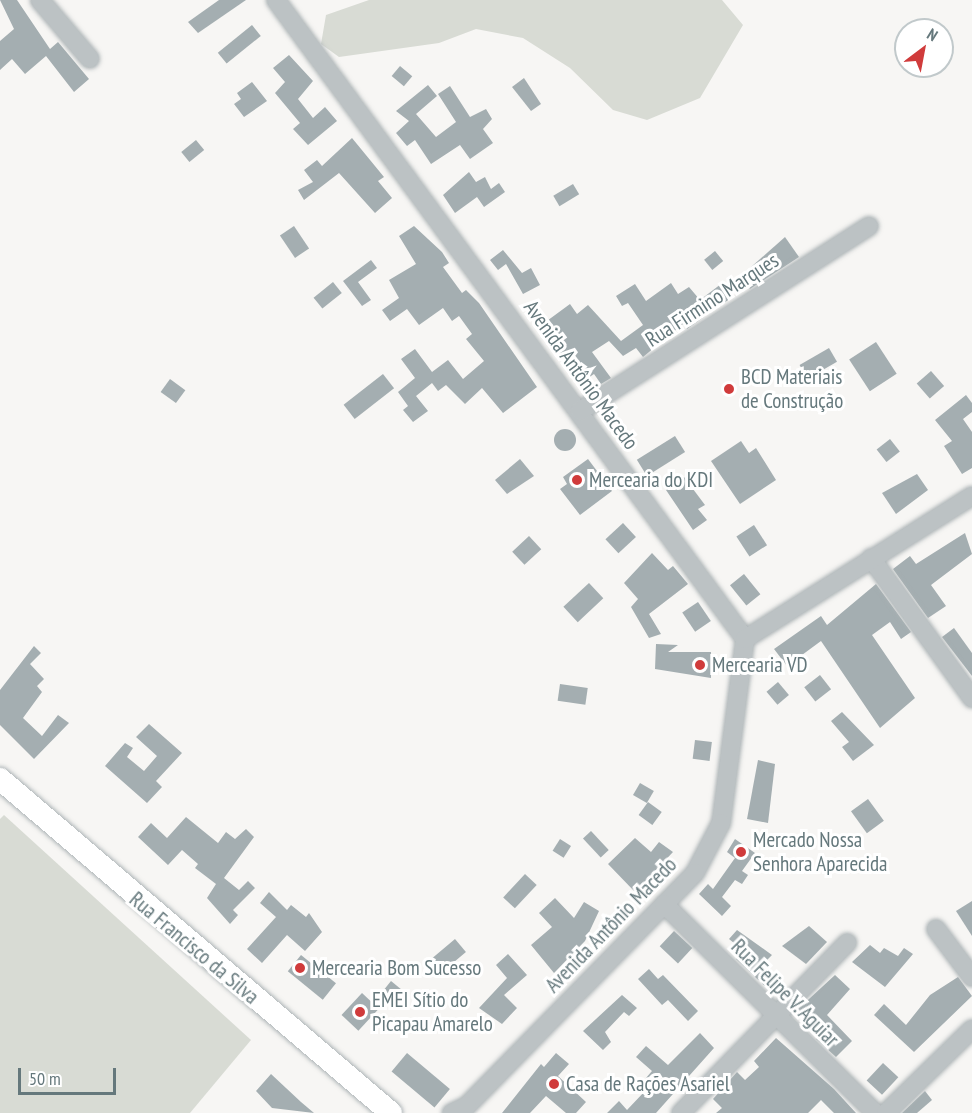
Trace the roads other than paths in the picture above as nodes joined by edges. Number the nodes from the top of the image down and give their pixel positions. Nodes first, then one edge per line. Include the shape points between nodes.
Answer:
1 (40, 0) edge
2 (276, 0) edge
3 (90, 59) dead end
4 (869, 226) dead end
5 (580, 411) junction
6 (972, 496) edge
7 (871, 558) junction
8 (746, 639) junction
9 (972, 698) edge
10 (0, 779) edge
11 (664, 904) junction
12 (936, 929) dead end
13 (847, 943) dead end
14 (972, 977) edge
15 (776, 1016) junction
16 (972, 1029) edge
17 (461, 1111) edge
18 (391, 1113) edge
19 (681, 1113) edge
20 (875, 1113) edge
21 (886, 1113) edge

1 - 3 street
2 - 5 street, Avenida Antônio Macedo
4 - 5 street, Rua Firmino Marques
5 - 8 street, Avenida Antônio Macedo
6 - 7 street
7 - 8 street
7 - 9 street
8 - 11 street, Avenida Antônio Macedo via 722,823 694,873
10 - 18 main road, Rua Francisco da Silva
11 - 15 street, Rua Felipe V. Aguiar
11 - 17 street, Avenida Antônio Macedo
12 - 14 street
13 - 15 street
15 - 19 street
15 - 20 street, Rua Felipe V. Aguiar
16 - 21 street

